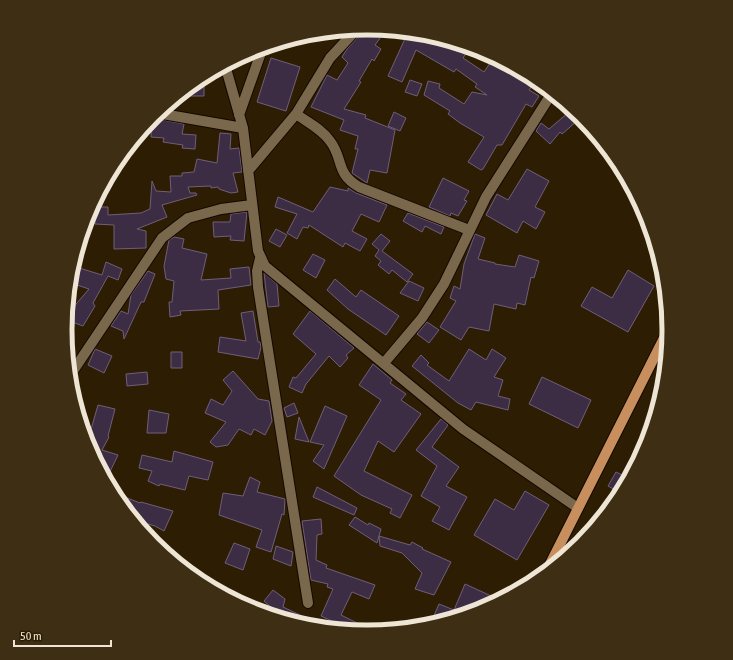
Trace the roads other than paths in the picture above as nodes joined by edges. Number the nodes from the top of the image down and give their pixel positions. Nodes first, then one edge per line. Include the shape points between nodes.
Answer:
1 (351, 36) edge
2 (260, 55) edge
3 (227, 71) edge
4 (549, 98) edge
5 (165, 114) edge
6 (296, 114) junction
7 (239, 115) junction
8 (243, 128) junction
9 (248, 171) junction
10 (252, 205) junction
11 (469, 230) junction
12 (260, 258) junction
13 (661, 343) edge
14 (384, 363) junction
15 (74, 369) edge
16 (578, 508) junction
17 (553, 559) edge
18 (308, 603) dead end

1 - 6 street via 330,58
2 - 7 street
3 - 7 street
4 - 11 street via 486,197
5 - 8 street
6 - 9 street
6 - 11 street via 330,140 344,175 350,182
7 - 8 street
8 - 9 street
9 - 10 street
10 - 12 street
10 - 15 street via 221,209 188,218 162,238
11 - 14 street via 444,284 422,318
12 - 14 street via 265,266
12 - 18 street via 257,271 258,287
13 - 16 main road
14 - 16 street via 463,429
16 - 17 main road

